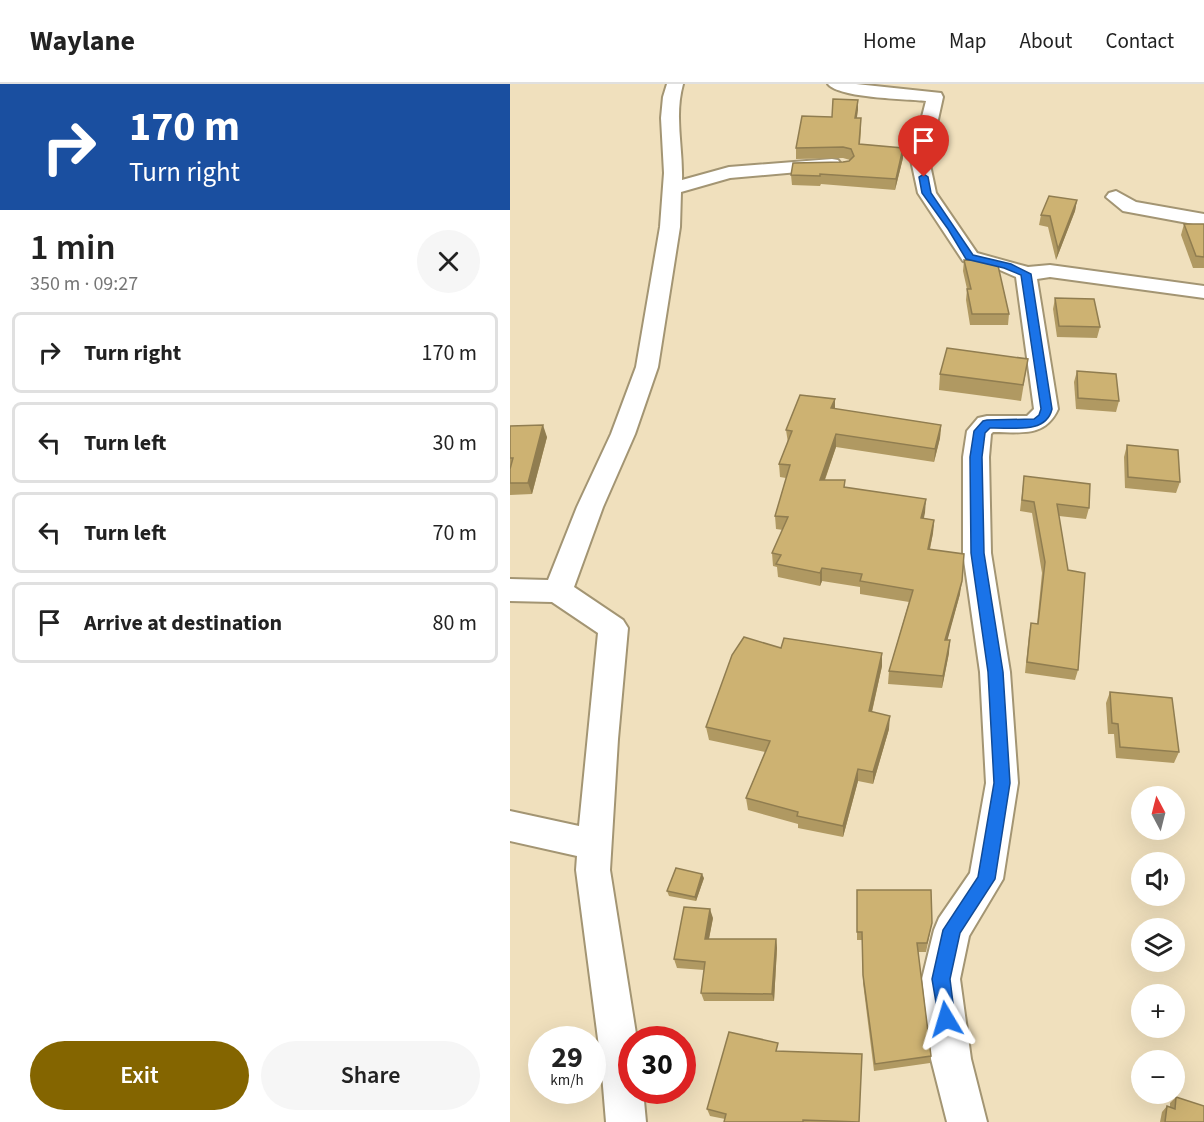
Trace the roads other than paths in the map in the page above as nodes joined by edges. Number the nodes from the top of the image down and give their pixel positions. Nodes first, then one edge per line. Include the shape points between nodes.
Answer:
1 (675, 84) edge
2 (836, 84) edge
3 (843, 165) edge
4 (672, 189) junction
5 (1116, 197) dead end
6 (1204, 220) edge
7 (1026, 274) junction
8 (1204, 292) edge
9 (510, 591) edge
10 (558, 591) junction
11 (510, 826) edge
12 (595, 846) junction
13 (626, 1122) edge
14 (967, 1122) edge

1 - 4 street via 670,118
2 - 7 street via 936,97 921,160 927,193 970,257
3 - 4 street via 729,173
4 - 10 street via 670,227 647,368
5 - 6 street via 1130,207
7 - 8 street via 1050,271
7 - 14 street via 1044,417 1037,423 987,424 980,431 976,457 977,553 995,672 1002,783 986,879 952,930 941,979 951,1059
9 - 10 street
10 - 12 street via 613,628
11 - 12 street
12 - 13 street via 594,870

